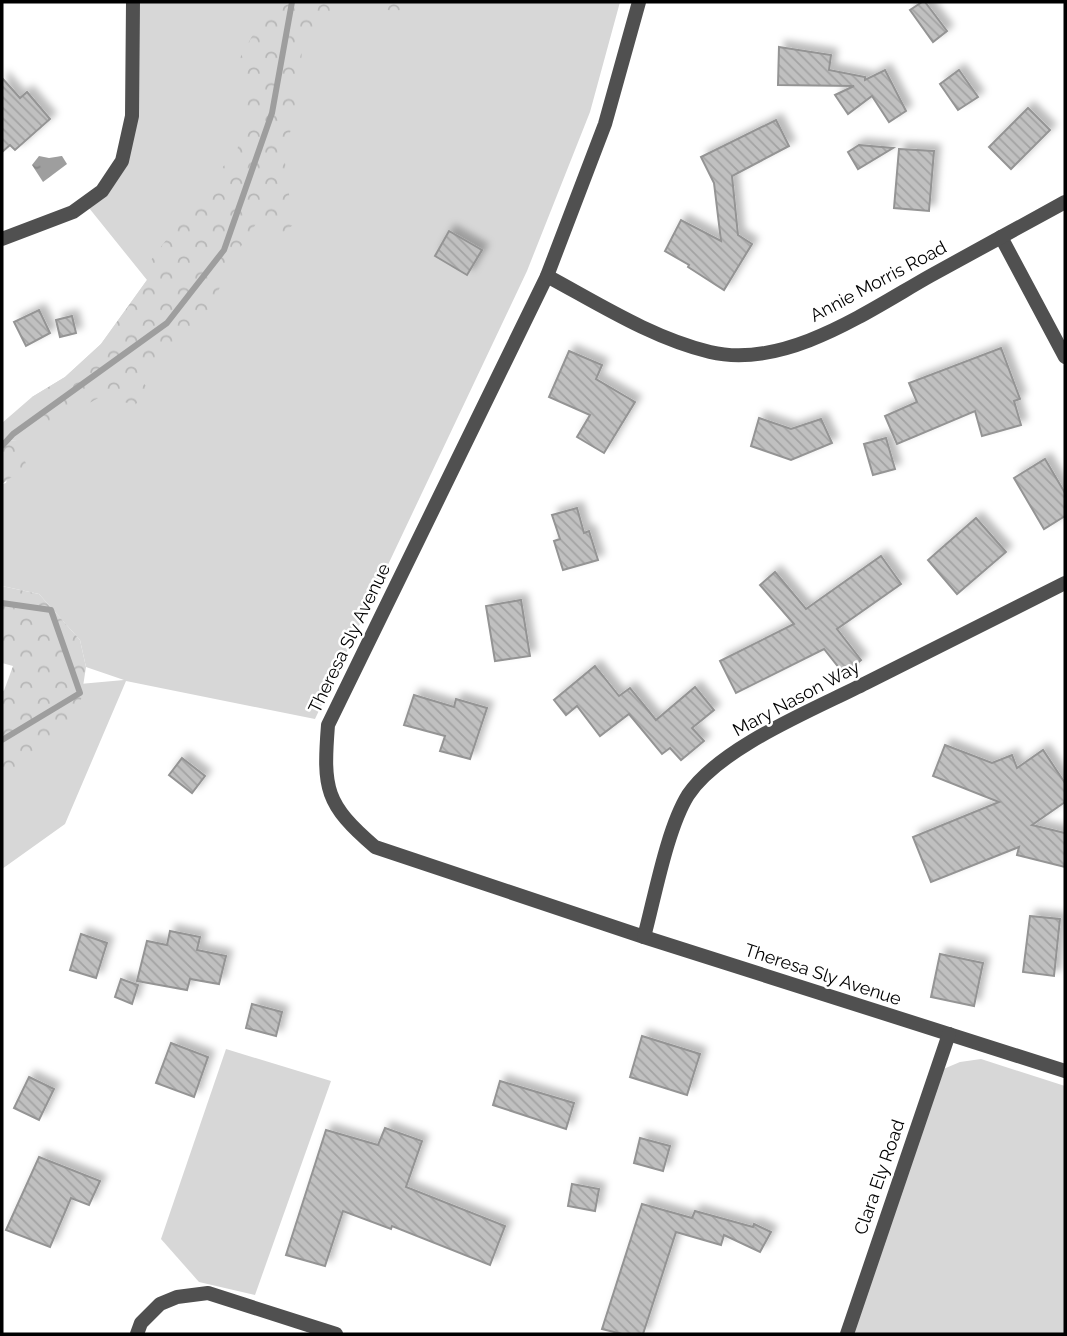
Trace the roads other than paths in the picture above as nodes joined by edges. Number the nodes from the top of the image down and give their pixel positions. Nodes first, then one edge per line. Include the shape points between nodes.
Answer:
1 (133, 2) edge
2 (639, 2) edge
3 (1065, 202) edge
4 (1001, 237) junction
5 (2, 239) edge
6 (547, 276) junction
7 (1065, 357) edge
8 (1065, 583) edge
9 (644, 937) junction
10 (949, 1034) junction
11 (1065, 1071) edge
12 (137, 1334) edge
13 (335, 1334) edge
14 (846, 1334) edge

1 - 5 street via 132,116 122,161 102,191 73,212
2 - 6 street, Theresa Sly Avenue via 605,124
3 - 4 street, Annie Morris Road
4 - 6 street, Annie Morris Road via 843,325 797,345 742,354 709,352 659,335
4 - 7 street
6 - 9 street, Theresa Sly Avenue via 328,724 327,786 352,827 375,847
8 - 9 street, Mary Nason Way via 723,759 702,777 676,820
9 - 10 street, Theresa Sly Avenue
10 - 11 street, Theresa Sly Avenue
10 - 14 street, Clara Ely Road
12 - 13 street via 141,1323 160,1304 208,1293

